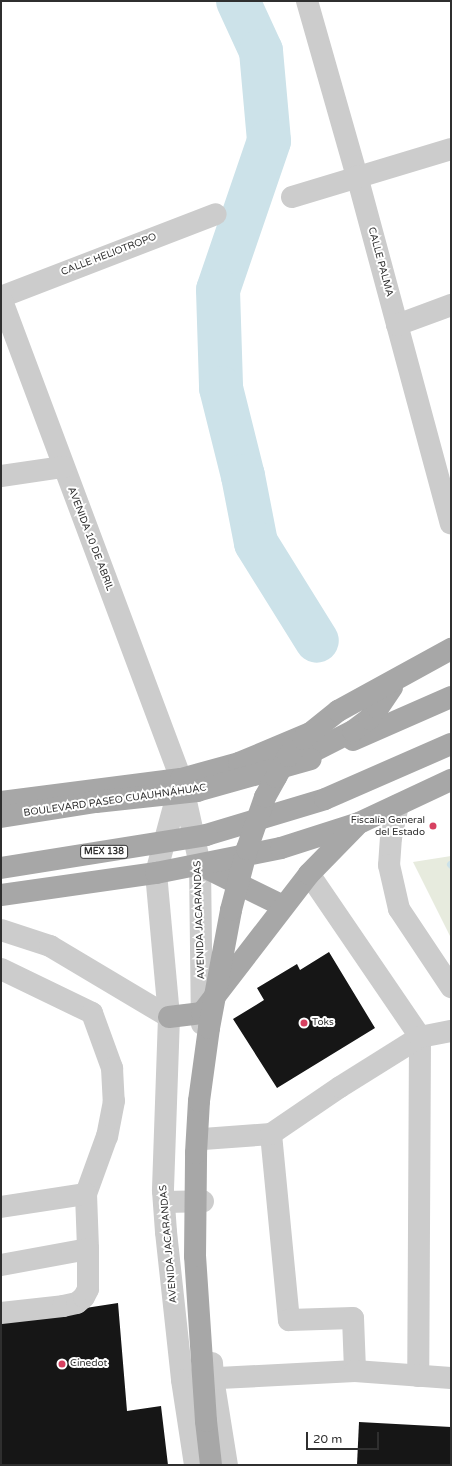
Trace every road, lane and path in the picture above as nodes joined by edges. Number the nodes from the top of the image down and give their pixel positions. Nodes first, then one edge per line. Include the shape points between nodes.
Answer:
1 (307, 1) edge
2 (451, 149) edge
3 (357, 176) junction
4 (292, 197) dead end
5 (216, 214) dead end
6 (1, 298) edge
7 (451, 305) edge
8 (397, 325) junction
9 (63, 467) junction
10 (1, 476) edge
11 (451, 524) edge
12 (451, 651) edge
13 (384, 692) junction
14 (451, 697) edge
15 (451, 744) edge
16 (451, 780) edge
17 (181, 792) junction
18 (1, 802) edge
19 (398, 805) junction
20 (1, 817) edge
21 (359, 823) junction
22 (162, 852) junction
23 (198, 856) junction
24 (1, 868) edge
25 (156, 873) junction
26 (309, 874) junction
27 (1, 879) edge
28 (1, 895) edge
29 (283, 906) junction
30 (1, 930) edge
31 (1, 969) edge
32 (451, 986) edge
33 (202, 1014) junction
34 (169, 1017) junction
35 (451, 1031) edge
36 (420, 1037) junction
37 (271, 1134) junction
38 (203, 1139) junction
39 (86, 1194) junction
40 (203, 1201) junction
41 (164, 1202) junction
42 (1, 1207) edge
43 (88, 1250) junction
44 (1, 1266) edge
45 (1, 1314) edge
46 (355, 1371) junction
47 (418, 1376) junction
48 (213, 1378) junction
49 (451, 1378) edge
50 (182, 1380) junction
51 (195, 1465) edge
52 (211, 1465) edge
53 (227, 1465) edge

1 - 3 street, CALLE PALMA
2 - 3 street
3 - 4 street
3 - 8 street, CALLE PALMA
5 - 6 street, CALLE HELIOTROPO
6 - 9 street, AVENIDA 10 DE ABRIL
7 - 8 street
8 - 11 street, CALLE PALMA
9 - 10 street
9 - 17 street, AVENIDA 10 DE ABRIL
12 - 13 main road, BOULEVARD PASEO CUAUHNÁHUAC
12 - 52 main road, bridge via 338,711 303,739 288,756 265,797 246,849 231,910 209,1028 199,1101 196,1153 195,1256
13 - 17 main road, BOULEVARD PASEO CUAUHNÁHUAC via 298,739 239,763
13 - 17 main road via 378,708 369,719 353,731 302,757
14 - 20 main road, BOULEVARD PASEO CUAUHNÁHUAC, bridge via 311,759 197,791 96,802
15 - 24 main road, MEX 138, bridge via 325,798 206,835
16 - 19 main road
17 - 18 main road, BOULEVARD PASEO CUAUHNÁHUAC
17 - 22 street, AVENIDA JACARANDAS
17 - 23 street, AVENIDA JACARANDAS
19 - 21 main road
19 - 32 street via 391,836 389,865 399,909
21 - 23 main road via 281,848
21 - 26 main road
22 - 23 main road
22 - 25 street, AVENIDA JACARANDAS
22 - 27 main road
23 - 25 main road
23 - 29 main road
23 - 33 street, AVENIDA JACARANDAS
25 - 28 main road
25 - 34 street, AVENIDA JACARANDAS
26 - 29 main road
26 - 36 street
29 - 33 main road
30 - 34 street via 50,946
31 - 39 street via 92,1013 112,1068 114,1101 107,1136
33 - 34 main road
33 - 38 street, AVENIDA JACARANDAS
34 - 41 street, AVENIDA JACARANDAS
35 - 36 street
36 - 37 street
36 - 47 street
37 - 38 street
37 - 46 street via 289,1320 353,1318
38 - 40 street, AVENIDA JACARANDAS
39 - 42 street
39 - 43 street
40 - 41 street
40 - 48 street, AVENIDA JACARANDAS
41 - 50 street, AVENIDA JACARANDAS
43 - 44 street
43 - 45 street via 88,1290 77,1303
46 - 47 street
46 - 48 street
47 - 49 street
48 - 50 street
48 - 53 street, AVENIDA JACARANDAS
50 - 51 street, AVENIDA JACARANDAS

